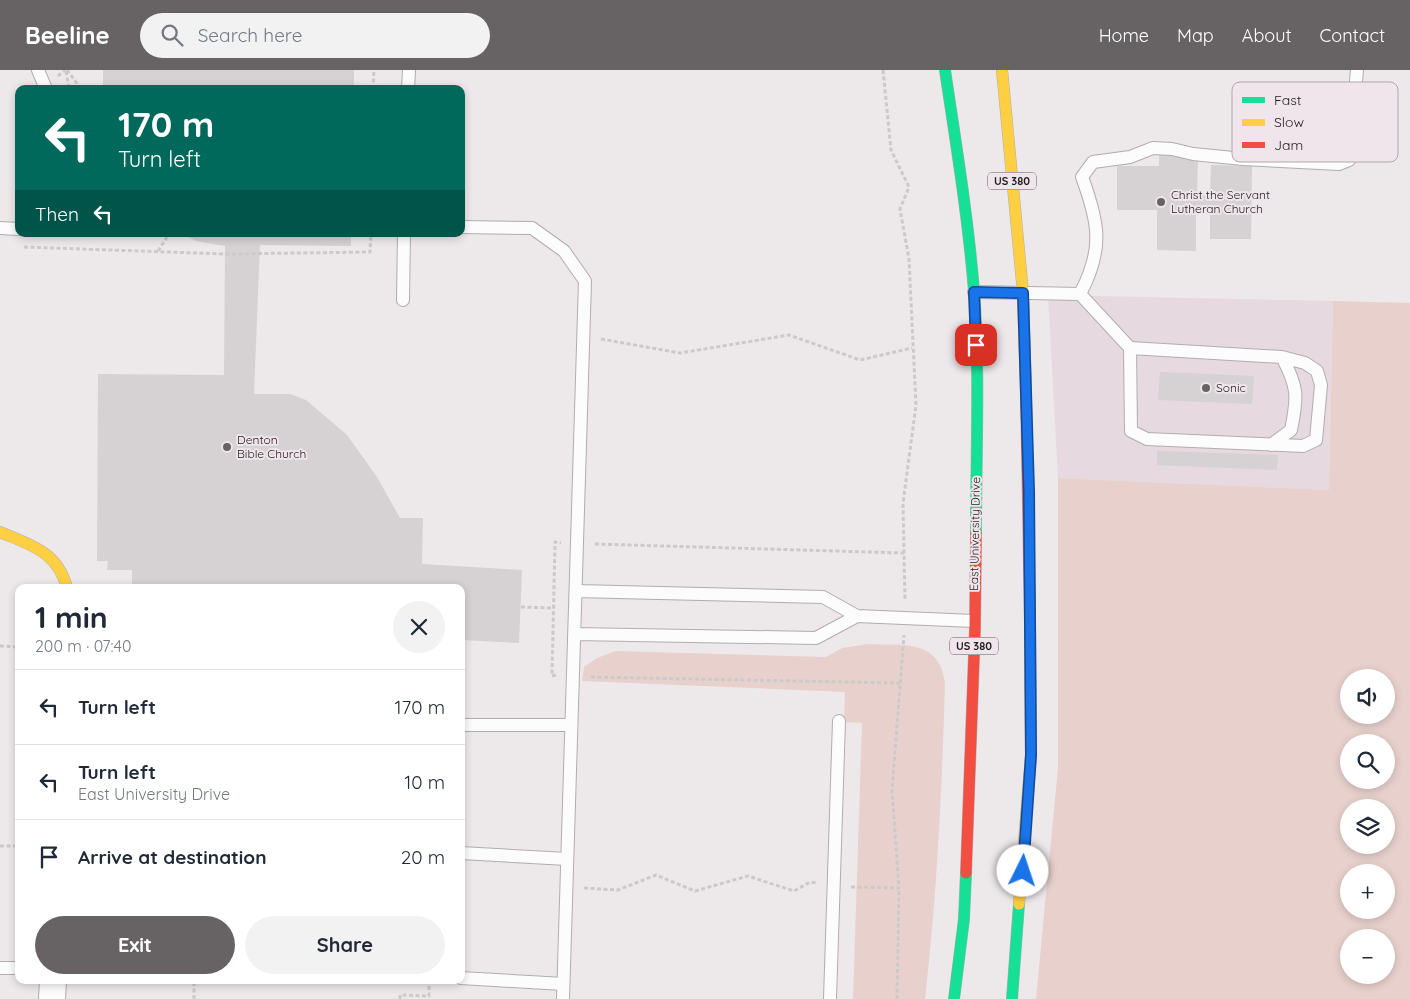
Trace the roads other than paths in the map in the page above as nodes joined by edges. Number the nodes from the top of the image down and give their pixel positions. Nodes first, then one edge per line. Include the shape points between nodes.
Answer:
1 (38, 70) edge
2 (409, 70) edge
3 (945, 70) edge
4 (1002, 70) edge
5 (44, 85) edge
6 (408, 85) edge
7 (1232, 158) edge
8 (1301, 162) edge
9 (1344, 162) edge
10 (465, 227) edge
11 (0, 228) edge
12 (15, 229) edge
13 (404, 237) edge
14 (974, 292) junction
15 (1023, 293) junction
16 (1080, 294) junction
17 (403, 300) dead end
18 (1130, 348) junction
19 (1282, 356) junction
20 (1271, 445) junction
21 (0, 532) edge
22 (65, 584) edge
23 (576, 591) junction
24 (857, 616) junction
25 (974, 621) junction
26 (574, 634) junction
27 (839, 721) dead end
28 (465, 725) edge
29 (571, 725) junction
30 (465, 853) edge
31 (567, 859) junction
32 (0, 968) edge
33 (15, 968) edge
34 (465, 978) edge
35 (53, 984) edge
36 (564, 984) junction
37 (52, 999) edge
38 (563, 999) edge
39 (830, 999) edge
40 (954, 999) edge
41 (1012, 999) edge

1 - 5 lane
2 - 6 lane
3 - 14 main road, East University Drive / US 380
4 - 15 main road, US 380
7 - 16 lane via 1153,148 1130,157 1093,162 1082,177 1098,237 1091,274
8 - 9 lane
10 - 23 lane via 532,228 564,250 585,281
11 - 12 lane
13 - 17 lane
14 - 15 lane
14 - 25 main road, East University Drive / US 380 via 977,380
15 - 16 lane
15 - 41 main road, US 380 via 1029,492 1031,755
16 - 18 lane
18 - 19 lane
18 - 20 lane via 1131,431 1147,439
19 - 20 lane via 1294,379 1297,402 1291,430
19 - 20 lane via 1305,363 1317,371 1321,385 1317,434 1316,440 1303,446
21 - 22 main road via 55,559
23 - 24 lane via 823,597
23 - 26 lane
24 - 25 lane
24 - 26 lane via 816,638
25 - 40 main road, East University Drive / US 380 via 964,919
26 - 29 lane
27 - 39 lane
28 - 29 lane
29 - 31 lane
30 - 31 lane
31 - 36 lane
32 - 33 lane
34 - 36 lane
35 - 37 street
36 - 38 lane

